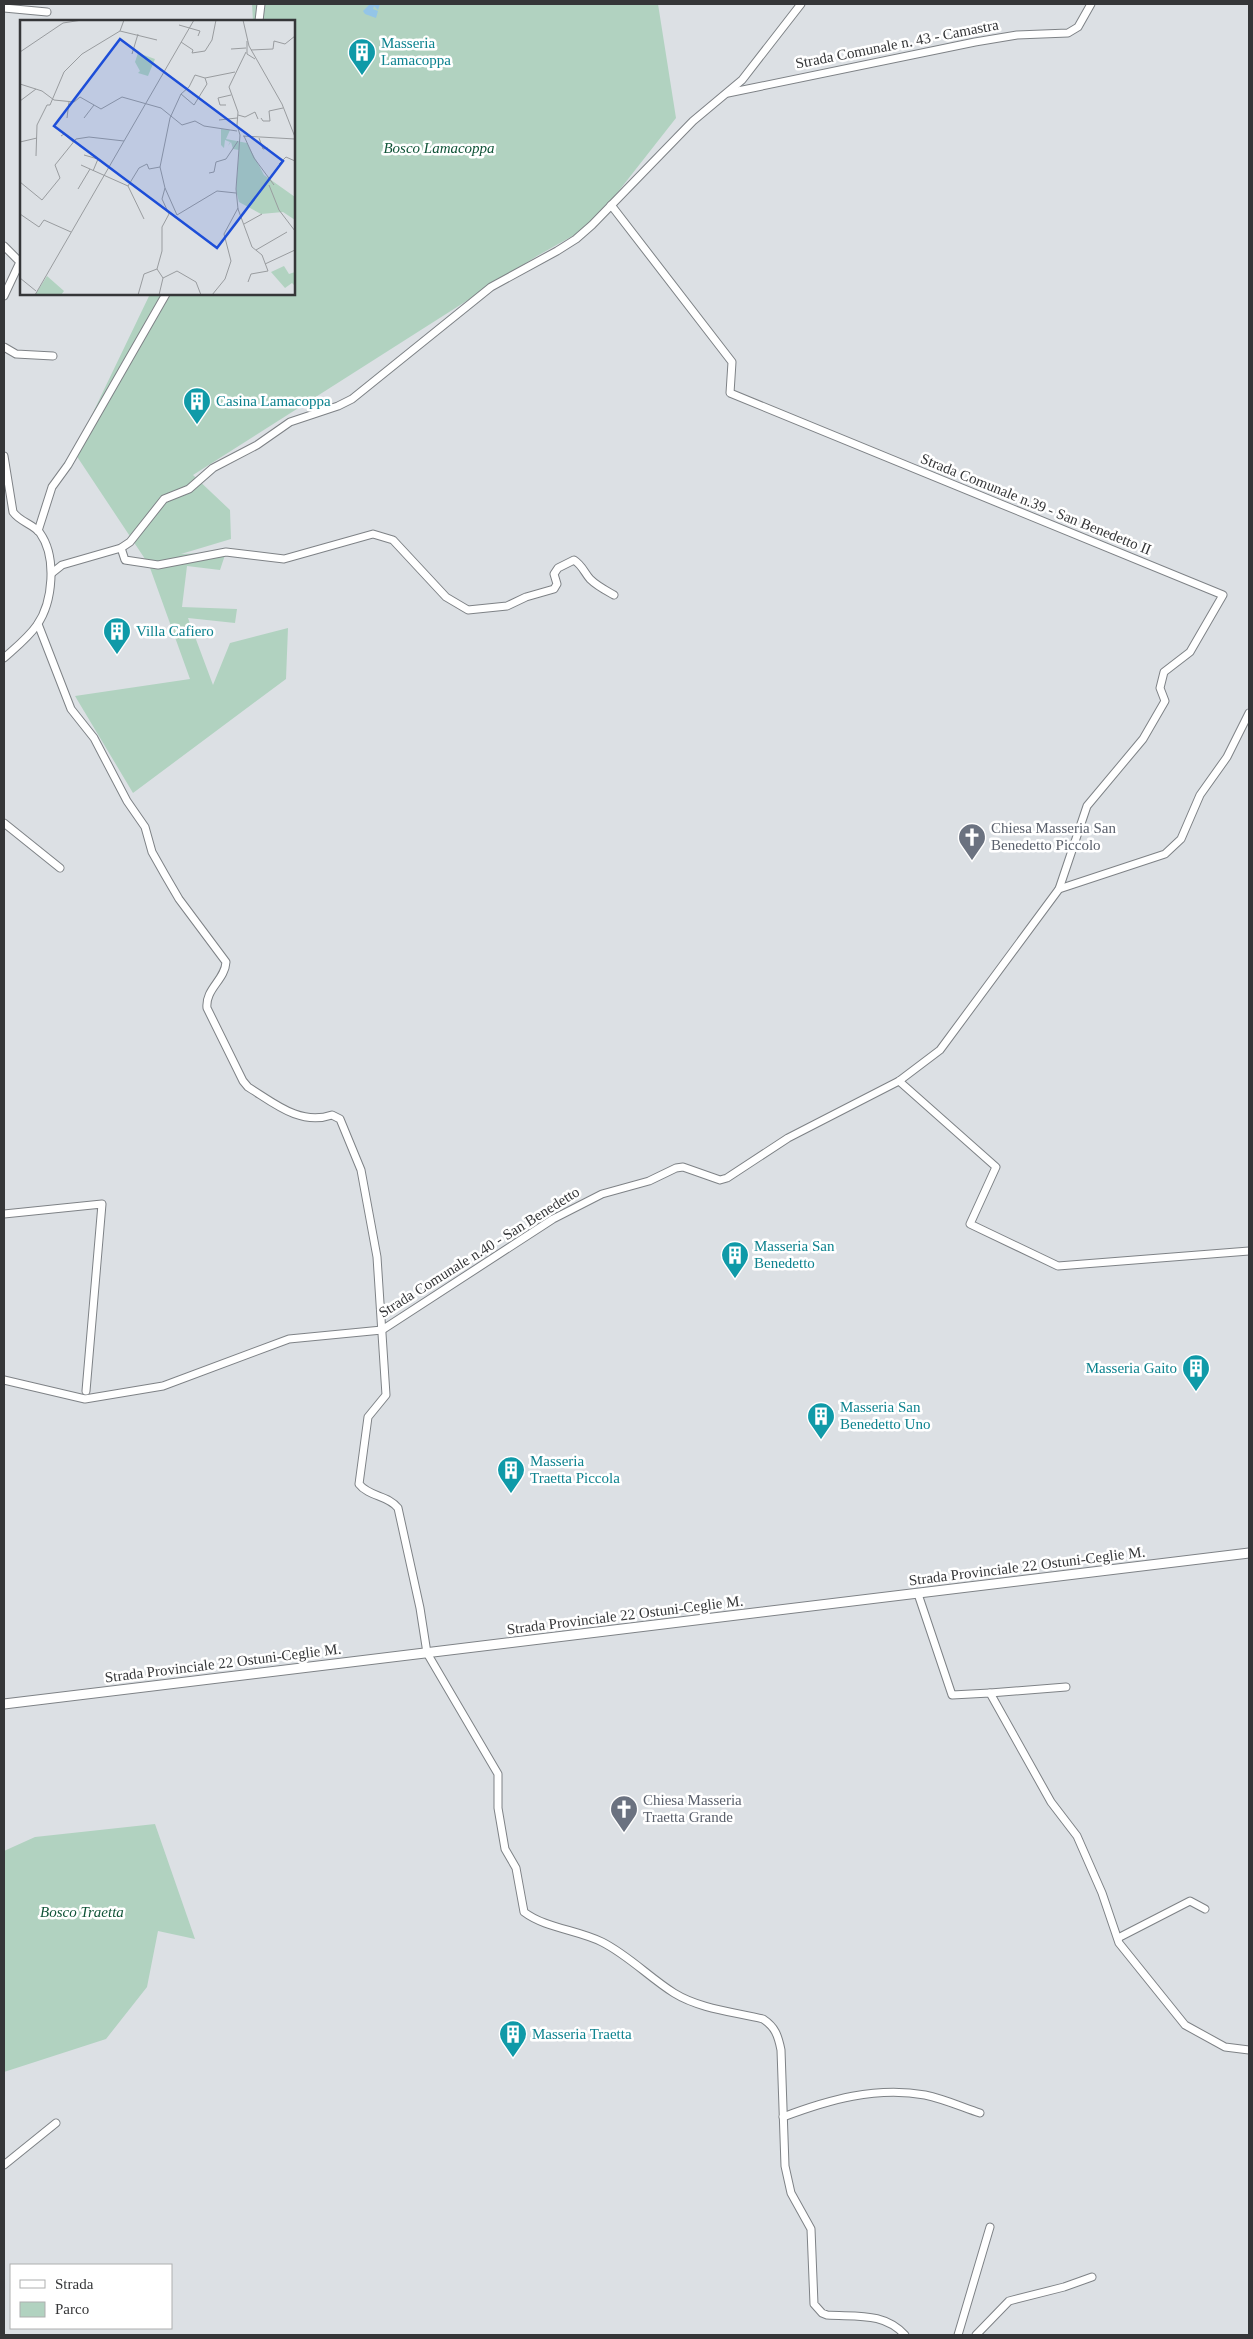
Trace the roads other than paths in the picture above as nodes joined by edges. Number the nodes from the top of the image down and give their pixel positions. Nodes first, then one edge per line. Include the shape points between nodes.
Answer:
1 (261, 4) edge
2 (801, 4) edge
3 (1091, 4) edge
4 (4, 8) edge
5 (47, 12) dead end
6 (259, 20) edge
7 (742, 80) junction
8 (749, 87) junction
9 (726, 93) junction
10 (611, 205) junction
11 (4, 246) edge
12 (165, 295) edge
13 (4, 296) edge
14 (4, 347) edge
15 (54, 356) dead end
16 (4, 456) edge
17 (38, 531) junction
18 (121, 548) junction
19 (52, 572) junction
20 (614, 595) dead end
21 (38, 624) junction
22 (4, 658) edge
23 (1249, 713) edge
24 (4, 823) edge
25 (60, 868) dead end
26 (1059, 889) junction
27 (899, 1081) junction
28 (4, 1214) edge
29 (1249, 1250) edge
30 (382, 1330) junction
31 (4, 1380) edge
32 (86, 1391) dead end
33 (1249, 1553) edge
34 (918, 1594) junction
35 (427, 1652) junction
36 (1066, 1688) dead end
37 (990, 1693) junction
38 (4, 1704) edge
39 (1205, 1909) dead end
40 (1118, 1938) junction
41 (1249, 2050) edge
42 (980, 2113) dead end
43 (782, 2117) junction
44 (56, 2123) dead end
45 (4, 2165) edge
46 (990, 2227) dead end
47 (1092, 2277) dead end
48 (905, 2335) edge
49 (958, 2335) edge
50 (976, 2335) edge

1 - 6 street
2 - 7 street
3 - 8 street, Strada Comunale n. 43 - Camastra via 1074,31 976,42
4 - 5 street
7 - 8 street via 744,86
7 - 9 street
8 - 9 street, Strada Comunale n. 43 - Camastra
9 - 10 street via 693,121
10 - 18 street via 576,239 491,287 352,398 290,422 257,445 213,468 189,489 164,499 130,542
10 - 26 street, Strada Comunale n.39 - San Benedetto II via 732,362 730,393 1223,595 1190,652 1164,672 1160,688 1165,700 1143,739 1087,806
11 - 13 street via 20,262
12 - 17 street via 68,465 52,487
14 - 15 street via 16,354
16 - 17 street via 13,512
17 - 19 street via 50,556
18 - 19 street via 62,565
18 - 20 street via 125,560 149,565 226,552 284,559 373,534 393,540 446,597 468,610 507,606 554,589 557,584 554,574 558,568 574,560 598,586
19 - 21 street
21 - 22 street
21 - 30 street via 71,709 94,738 127,801 145,827 152,852 165,875 226,962 226,969 208,996 207,1008 243,1081 295,1115 309,1119 332,1115 344,1125 361,1170 377,1257
23 - 26 street via 1228,757 1200,795 1181,839 1165,854
24 - 25 street
26 - 27 street, Strada Comunale n.40 - San Benedetto via 940,1050
27 - 29 street via 996,1167 970,1224 1031,1254 1058,1266
27 - 30 street, Strada Comunale n.40 - San Benedetto via 788,1138 727,1178 720,1180 689,1168 676,1168 574,1207
28 - 32 street via 102,1204
30 - 31 street via 289,1339 163,1386 85,1399
30 - 35 street via 386,1395 368,1417 359,1484 364,1490 392,1500 398,1508
33 - 34 main road, Strada Provinciale 22 Ostuni-Ceglie M.
34 - 35 main road, Strada Provinciale 22 Ostuni-Ceglie M.
34 - 37 street via 952,1695
35 - 38 main road, Strada Provinciale 22 Ostuni-Ceglie M.
35 - 43 street via 498,1774 498,1808 505,1849 516,1868 524,1912 532,1918 604,1943 675,1994 694,2002 763,2018 772,2024 778,2033 781,2050
36 - 37 street
37 - 40 street via 1051,1802 1077,1836
39 - 40 street via 1190,1901
40 - 41 street via 1119,1944 1185,2025 1225,2047
42 - 43 street via 925,2095 889,2092 840,2098
43 - 48 street via 785,2166 791,2193 811,2230 814,2304 827,2315 882,2318 896,2325
44 - 45 street
46 - 49 street
47 - 50 street via 1009,2302

